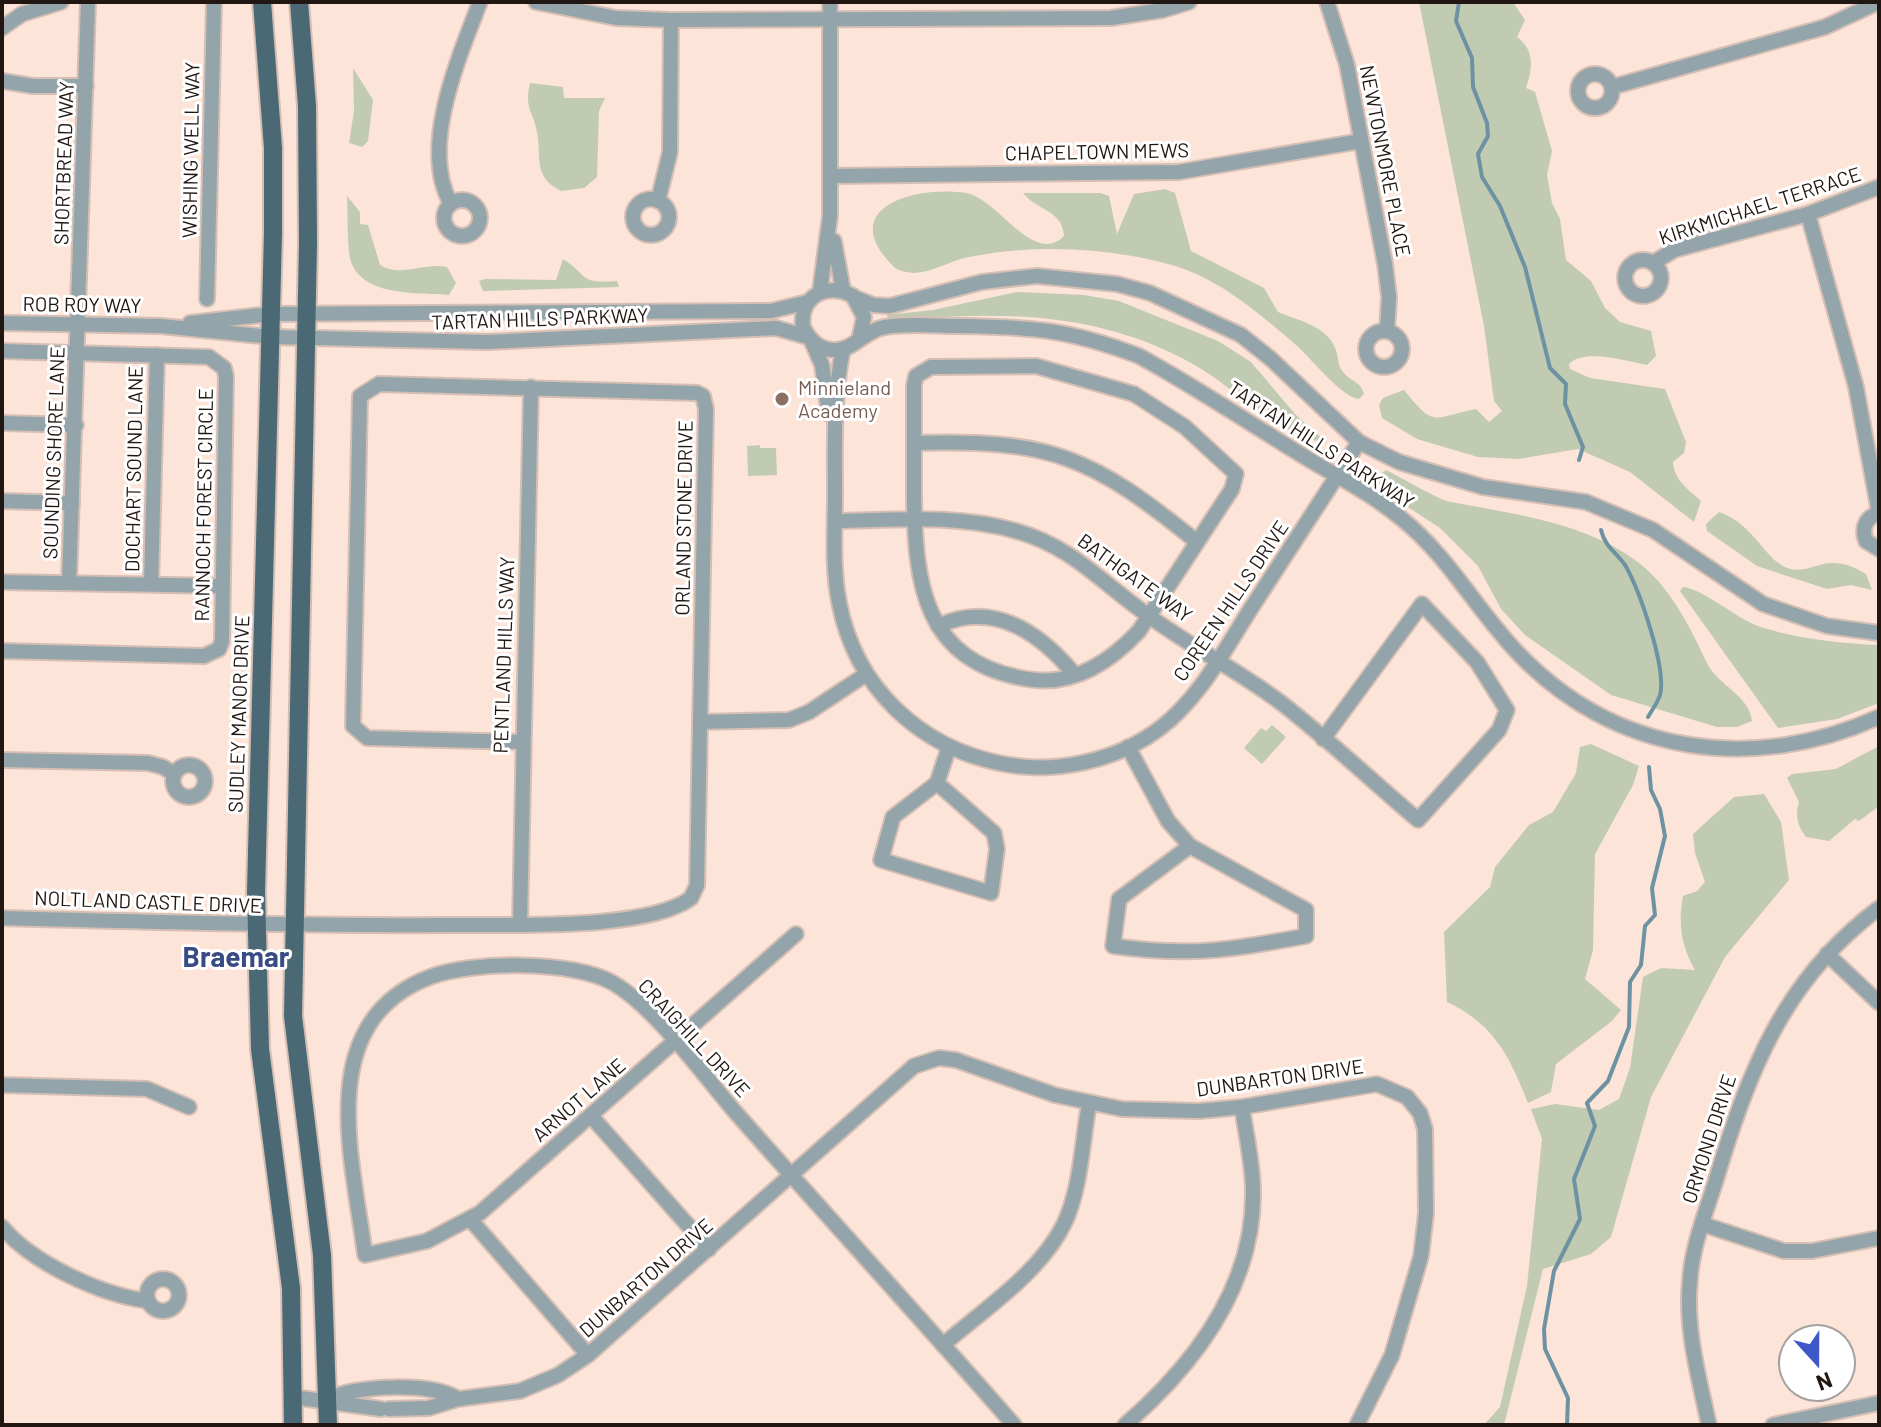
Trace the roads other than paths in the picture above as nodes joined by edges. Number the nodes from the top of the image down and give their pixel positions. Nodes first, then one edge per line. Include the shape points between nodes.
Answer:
1 (61, 2) edge
2 (88, 2) edge
3 (214, 2) edge
4 (262, 2) edge
5 (299, 2) edge
6 (480, 2) edge
7 (536, 2) edge
8 (830, 2) edge
9 (1189, 2) edge
10 (1327, 2) edge
11 (1875, 5) edge
12 (830, 19) junction
13 (671, 20) junction
14 (1879, 21) edge
15 (2, 28) edge
16 (2, 81) edge
17 (86, 86) junction
18 (1612, 87) dead end
19 (1361, 141) junction
20 (830, 176) junction
21 (1879, 187) edge
22 (658, 201) dead end
23 (451, 204) dead end
24 (1808, 214) junction
25 (830, 216) junction
26 (1653, 263) dead end
27 (820, 291) junction
28 (848, 293) junction
29 (207, 299) dead end
30 (808, 302) junction
31 (271, 314) junction
32 (306, 315) junction
33 (2, 323) edge
34 (79, 325) junction
35 (161, 326) junction
36 (1387, 331) dead end
37 (860, 335) junction
38 (271, 337) junction
39 (305, 338) junction
40 (810, 340) junction
41 (843, 349) junction
42 (2, 351) edge
43 (78, 353) junction
44 (157, 355) junction
45 (531, 387) junction
46 (2, 423) edge
47 (76, 425) junction
48 (834, 429) junction
49 (1359, 442) junction
50 (914, 443) junction
51 (1337, 476) junction
52 (2, 501) edge
53 (72, 503) junction
54 (1879, 512) edge
55 (914, 519) junction
56 (835, 521) junction
57 (1197, 542) junction
58 (1879, 549) edge
59 (2, 582) edge
60 (69, 583) junction
61 (151, 584) junction
62 (222, 586) junction
63 (1148, 616) junction
64 (938, 626) junction
65 (1879, 633) edge
66 (2, 651) edge
67 (1217, 661) junction
68 (865, 675) junction
69 (1075, 675) junction
70 (1879, 717) edge
71 (700, 722) junction
72 (1323, 739) junction
73 (521, 742) junction
74 (949, 747) junction
75 (1128, 747) junction
76 (2, 760) edge
77 (174, 774) dead end
78 (937, 783) junction
79 (1190, 846) junction
80 (1879, 908) edge
81 (2, 918) edge
82 (520, 924) junction
83 (257, 925) junction
84 (293, 926) junction
85 (796, 934) dead end
86 (1827, 954) junction
87 (1879, 1003) edge
88 (674, 1043) junction
89 (2, 1085) edge
90 (1089, 1104) junction
91 (189, 1107) dead end
92 (1242, 1107) junction
93 (591, 1116) junction
94 (792, 1175) junction
95 (470, 1219) junction
96 (1702, 1224) junction
97 (2, 1227) edge
98 (1879, 1238) edge
99 (709, 1249) junction
100 (365, 1255) joint
101 (148, 1301) dead end
102 (943, 1345) junction
103 (588, 1355) junction
104 (293, 1397) junction
105 (329, 1399) junction
106 (458, 1399) junction
107 (1879, 1403) edge
108 (362, 1409) junction
109 (407, 1409) junction
110 (293, 1425) edge
111 (328, 1425) edge
112 (1014, 1425) edge
113 (1125, 1425) edge
114 (1357, 1425) edge
115 (1709, 1425) edge
116 (1773, 1425) edge

1 - 15 street via 22,14
2 - 17 street, SHORTBREAD WAY
3 - 29 street, WISHING WELL WAY
4 - 31 main road, SUDLEY MANOR DRIVE via 273,148
5 - 32 main road via 307,106
6 - 23 street via 456,66 443,123 440,173
7 - 13 street via 616,18
8 - 12 street
9 - 12 street via 1111,18
10 - 19 street, NEWTONMORE PLACE via 1347,65
11 - 14 street
11 - 18 street via 1825,27
12 - 13 street
12 - 20 street
13 - 22 street via 670,152
16 - 17 street
17 - 34 street, SHORTBREAD WAY
19 - 20 street, CHAPELTOWN MEWS via 1179,172
19 - 36 street, NEWTONMORE PLACE via 1386,275
20 - 25 street
21 - 24 street, KIRKMICHAEL TERRACE
24 - 26 street, KIRKMICHAEL TERRACE via 1674,250
24 - 54 street via 1856,387
25 - 27 street
25 - 28 street
27 - 28 street, TARTAN HILLS PARKWAY
27 - 30 street, TARTAN HILLS PARKWAY
28 - 37 street via 864,317
28 - 49 street, TARTAN HILLS PARKWAY via 873,305 890,306 982,282 1037,276 1150,293 1241,335
30 - 32 street, TARTAN HILLS PARKWAY via 771,311
30 - 40 street via 802,321
31 - 32 street, TARTAN HILLS PARKWAY
31 - 35 street, ROB ROY WAY
31 - 38 main road, SUDLEY MANOR DRIVE
32 - 39 main road
33 - 34 street, ROB ROY WAY
34 - 35 street, ROB ROY WAY
34 - 43 street, SOUNDING SHORE LANE
35 - 38 street, ROB ROY WAY
37 - 41 street, TARTAN HILLS PARKWAY
37 - 51 street, TARTAN HILLS PARKWAY via 900,325 1039,327 1093,338 1174,375
38 - 39 street, TARTAN HILLS PARKWAY
38 - 83 main road, SUDLEY MANOR DRIVE
39 - 40 street, TARTAN HILLS PARKWAY via 542,342 776,328
39 - 84 main road
40 - 41 street, TARTAN HILLS PARKWAY via 827,350
40 - 48 street, COREEN HILLS DRIVE via 822,365
41 - 48 street, COREEN HILLS DRIVE
42 - 43 street, RANNOCH FOREST CIRCLE
43 - 44 street, RANNOCH FOREST CIRCLE
43 - 47 street, SOUNDING SHORE LANE
44 - 61 street, DOCHART SOUND LANE
44 - 62 street, RANNOCH FOREST CIRCLE via 209,357 224,368
45 - 71 street, ORLAND STONE DRIVE via 689,390 703,396
45 - 73 street, PENTLAND HILLS WAY
45 - 73 street, ORLAND STONE DRIVE via 379,384 367,388 358,403 353,726 367,738
46 - 47 street
47 - 53 street, SOUNDING SHORE LANE
48 - 56 street, COREEN HILLS DRIVE
49 - 51 street, COREEN HILLS DRIVE
49 - 65 street, TARTAN HILLS PARKWAY via 1463,483 1544,493 1622,515 1763,604 1827,626
50 - 55 street
50 - 57 street via 1022,445 1075,460 1123,483
50 - 57 street via 915,380 922,369 1036,366 1105,383 1158,407 1233,468 1236,481
51 - 67 street, COREEN HILLS DRIVE
51 - 70 street, TARTAN HILLS PARKWAY via 1400,516 1430,543 1540,675 1607,718 1662,740 1724,750 1809,742
52 - 53 street
53 - 60 street, SOUNDING SHORE LANE
54 - 58 street via 1864,529 1866,541
55 - 56 street, BATHGATE WAY
55 - 63 street, BATHGATE WAY via 980,524 1040,539 1088,565
55 - 64 street via 920,589
56 - 68 street, COREEN HILLS DRIVE via 838,600
57 - 63 street
59 - 60 street
60 - 61 street
61 - 62 street
62 - 66 street, RANNOCH FOREST CIRCLE via 222,641 219,649 204,656
63 - 67 street, BATHGATE WAY
63 - 69 street via 1122,649
64 - 69 street via 962,654 998,672 1037,681
64 - 69 street via 970,615 1018,625 1047,643
67 - 72 street, BATHGATE WAY
67 - 75 street, COREEN HILLS DRIVE via 1181,709
68 - 71 street via 789,720
68 - 74 street, COREEN HILLS DRIVE via 905,718
71 - 82 street, ORLAND STONE DRIVE via 697,885 691,898 660,911 608,920
72 - 72 street, BATHGATE WAY via 1418,820 1499,730 1507,710 1477,662 1422,604
73 - 82 street, PENTLAND HILLS WAY
74 - 75 street, COREEN HILLS DRIVE via 982,760 1030,766 1071,765
74 - 78 street
75 - 79 street via 1168,821
76 - 77 street via 148,763
78 - 78 street via 893,817 881,860 991,893 994,833
79 - 79 street via 1119,899 1113,946 1166,954 1221,952 1306,936 1306,910
80 - 86 street, ORMOND DRIVE
81 - 83 street, NOLTLAND CASTLE DRIVE
82 - 84 street, ORLAND STONE DRIVE
83 - 84 street, NOLTLAND CASTLE DRIVE
83 - 104 main road, SUDLEY MANOR DRIVE via 260,1049 291,1288
84 - 105 main road via 293,1016 322,1255
85 - 88 street, ARNOT LANE
86 - 87 street
86 - 96 street, ORMOND DRIVE via 1766,1039 1733,1121
88 - 93 street, ARNOT LANE
88 - 94 street, CRAIGHILL DRIVE
88 - 100 street, CRAIGHILL DRIVE via 629,993 591,972 460,969 404,990 364,1033 348,1083 347,1118
89 - 91 street via 147,1089
90 - 92 street, DUNBARTON DRIVE via 1164,1111
90 - 94 street, DUNBARTON DRIVE via 956,1060 925,1061
90 - 102 street via 1064,1224 1036,1262
92 - 113 street via 1253,1194 1248,1238 1232,1288 1184,1368
92 - 114 street, DUNBARTON DRIVE via 1377,1084 1399,1091 1420,1113 1425,1129 1426,1213 1421,1256 1392,1355
93 - 95 street, ARNOT LANE
93 - 99 street
94 - 99 street, DUNBARTON DRIVE
94 - 102 street, CRAIGHILL DRIVE
95 - 100 street, ARNOT LANE via 427,1241
95 - 103 street
96 - 98 street via 1784,1251
96 - 115 street, ORMOND DRIVE via 1692,1261 1689,1313
97 - 101 street via 46,1264 125,1297
99 - 103 street, DUNBARTON DRIVE
102 - 112 street, CRAIGHILL DRIVE
103 - 106 street, DUNBARTON DRIVE via 520,1391
104 - 105 street, DUNBARTON DRIVE
104 - 110 main road, SUDLEY MANOR DRIVE
105 - 106 street, DUNBARTON DRIVE via 366,1388 443,1392
105 - 108 street, DUNBARTON DRIVE
105 - 111 main road
106 - 109 street, DUNBARTON DRIVE
107 - 116 street
108 - 109 street, DUNBARTON DRIVE
108 - 109 street, DUNBARTON DRIVE via 388,1416

